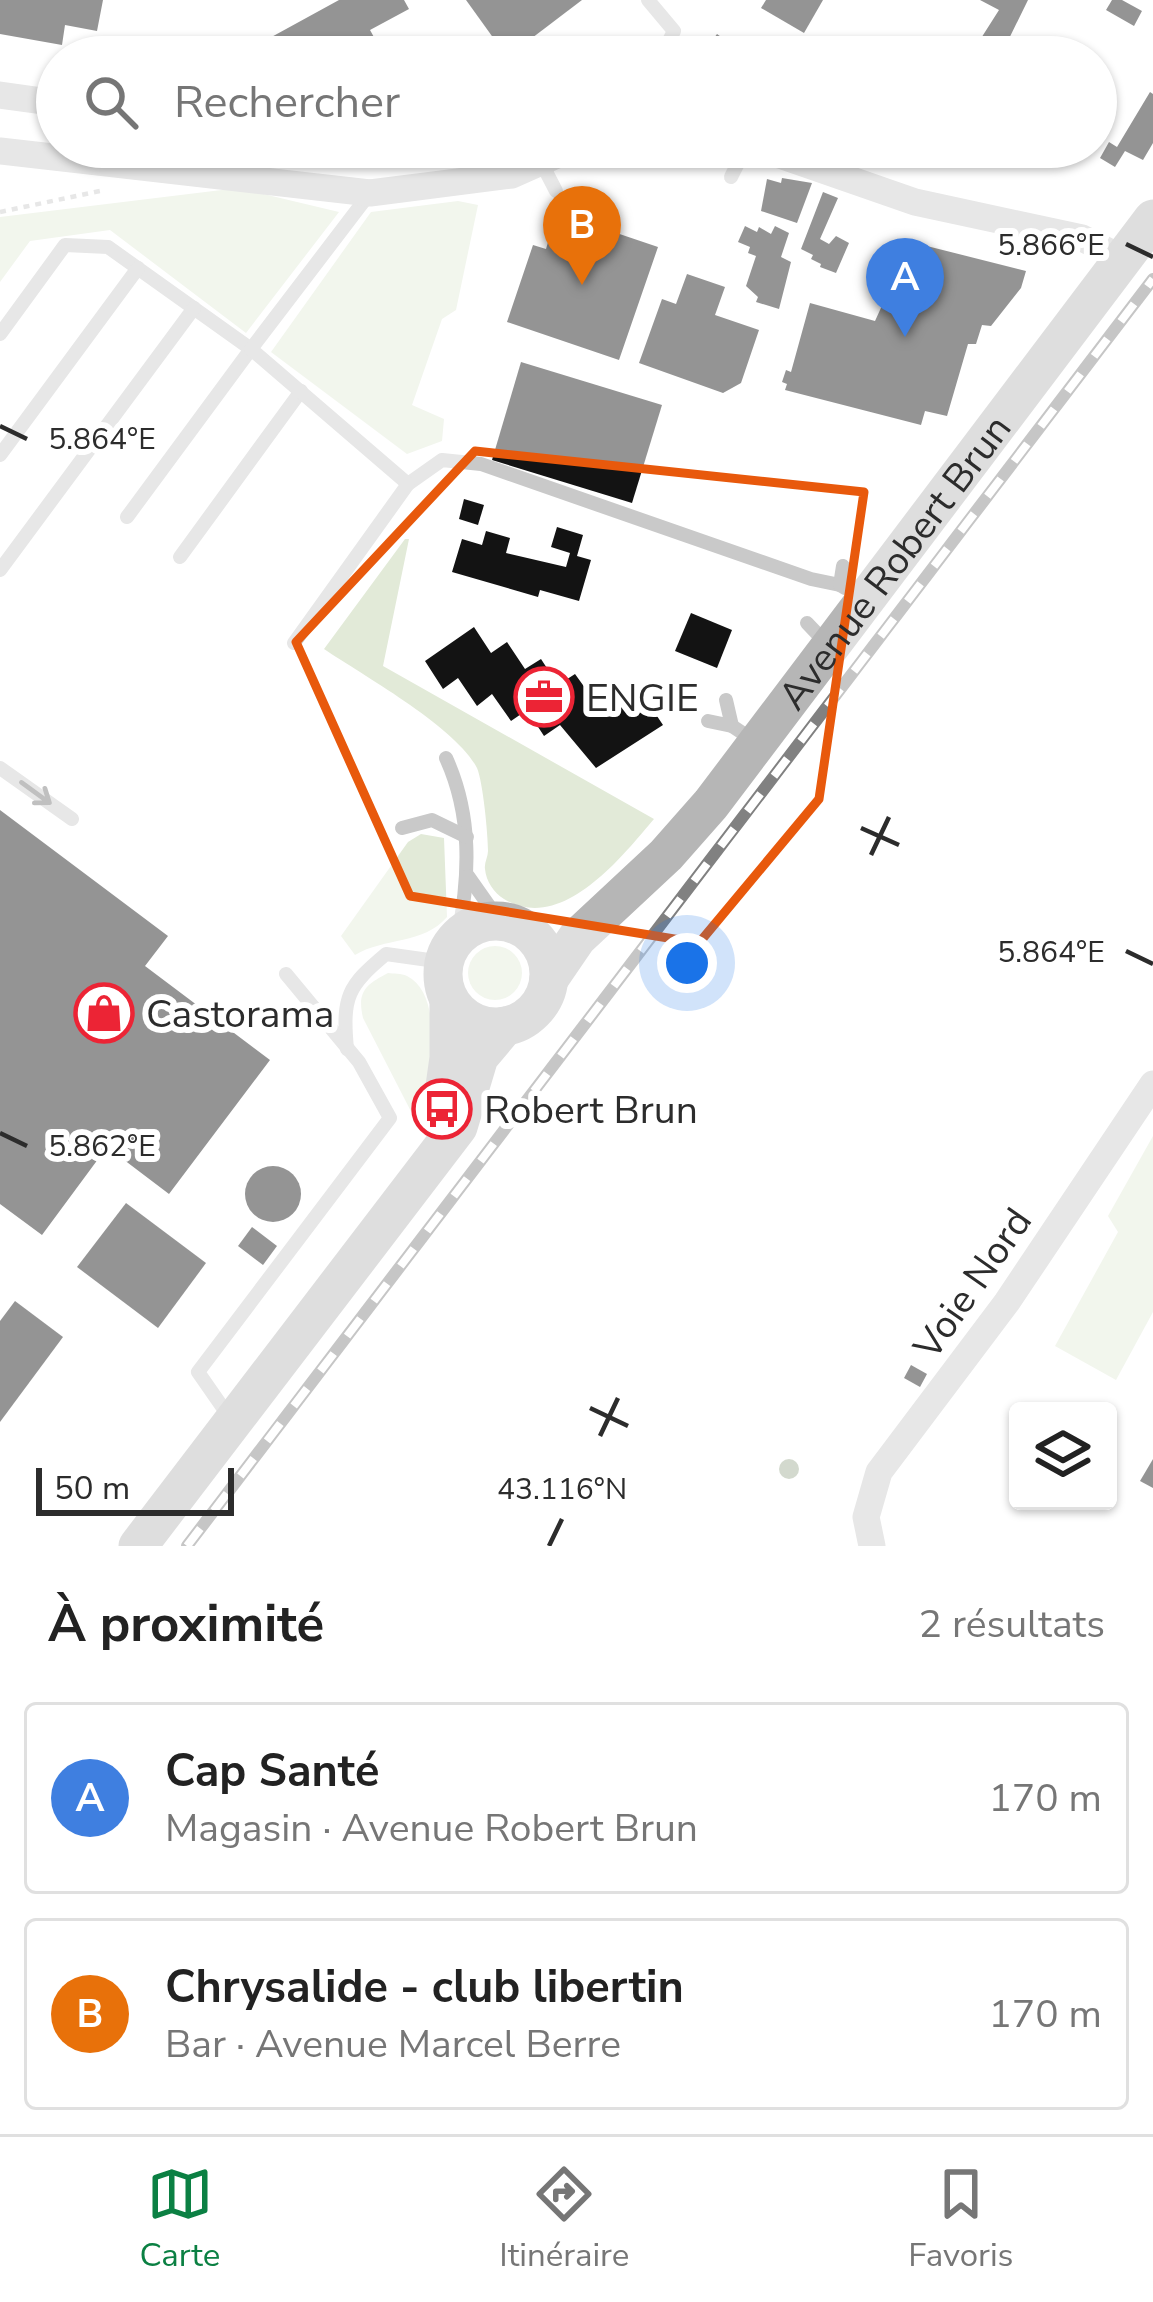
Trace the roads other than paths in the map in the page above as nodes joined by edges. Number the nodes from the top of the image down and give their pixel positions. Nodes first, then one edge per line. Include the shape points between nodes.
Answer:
1 (648, 0) edge
2 (672, 36) edge
3 (0, 95) edge
4 (36, 100) edge
5 (0, 151) edge
6 (36, 155) edge
7 (168, 168) edge
8 (520, 168) edge
9 (535, 168) edge
10 (733, 168) edge
11 (806, 168) edge
12 (731, 177) dead end
13 (556, 191) dead end
14 (370, 193) junction
15 (1153, 219) edge
16 (1125, 260) junction
17 (138, 268) junction
18 (194, 308) junction
19 (0, 334) edge
20 (251, 350) junction
21 (301, 391) junction
22 (0, 455) edge
23 (408, 484) junction
24 (127, 518) dead end
25 (181, 557) dead end
26 (843, 566) dead end
27 (0, 569) edge
28 (851, 594) junction
29 (294, 644) dead end
30 (726, 700) dead end
31 (707, 721) dead end
32 (745, 735) junction
33 (446, 758) dead end
34 (0, 768) edge
35 (72, 819) dead end
36 (402, 828) dead end
37 (467, 837) junction
38 (468, 876) junction
39 (623, 893) junction
40 (511, 924) junction
41 (450, 966) junction
42 (286, 974) dead end
43 (549, 979) junction
44 (505, 1026) junction
45 (347, 1049) junction
46 (1152, 1088) edge
47 (428, 1166) junction
48 (233, 1423) junction
49 (869, 1538) edge
50 (138, 1546) edge

1 - 2 lane
3 - 4 street
5 - 6 street
7 - 14 street
8 - 14 street
9 - 13 lane
10 - 12 lane
11 - 16 street via 874,200 1082,238
14 - 20 lane
15 - 16 street, Avenue Robert Brun
16 - 28 street, Avenue Robert Brun
17 - 18 lane
17 - 19 lane via 108,247 65,245
17 - 22 lane
18 - 20 lane
18 - 27 lane
20 - 21 lane
20 - 24 lane
21 - 23 lane
21 - 25 lane
23 - 28 lane via 442,460 481,464
23 - 29 lane
26 - 28 lane
28 - 32 street, Avenue Robert Brun
30 - 32 lane
31 - 32 lane
32 - 39 street, Avenue Robert Brun via 666,854
33 - 37 lane
34 -> 35 lane
36 - 37 lane via 432,820
37 - 38 lane
38 - 40 lane
38 - 41 lane
39 - 40 street, Avenue Robert Brun via 572,919
39 - 43 street, Avenue Robert Brun
40 - 41 street via 470,927
40 - 43 street via 544,950
41 - 44 street via 473,1022
41 - 45 lane via 386,954 352,982
41 - 47 street via 446,1088
42 - 45 lane
43 - 44 street via 535,1010
44 - 47 street via 479,1057 458,1127
45 - 48 lane via 390,1118 198,1372
46 - 49 street, Voie Nord via 879,1472
47 - 48 street
48 - 50 street

